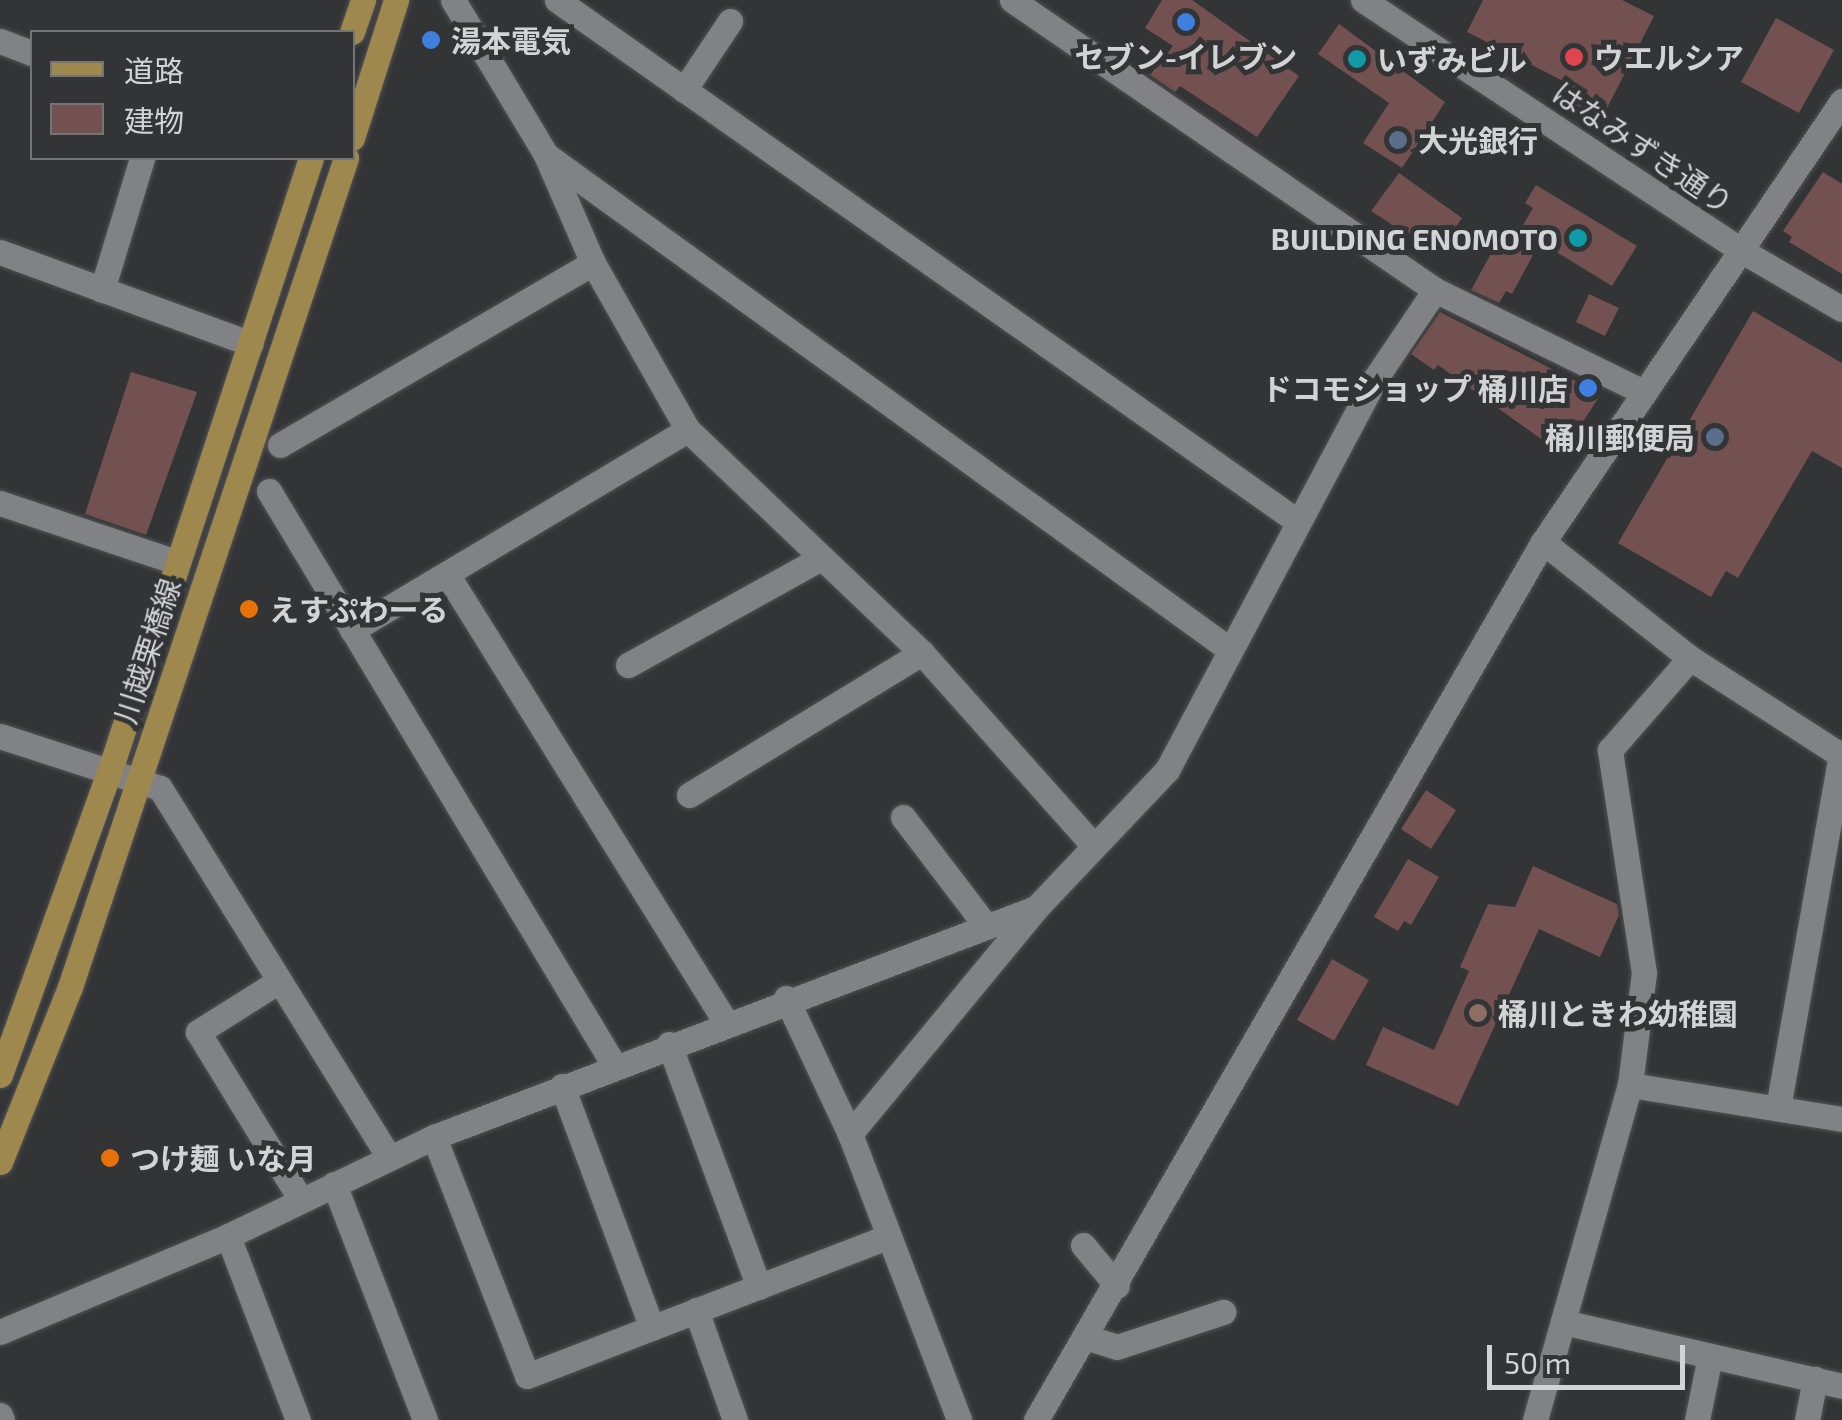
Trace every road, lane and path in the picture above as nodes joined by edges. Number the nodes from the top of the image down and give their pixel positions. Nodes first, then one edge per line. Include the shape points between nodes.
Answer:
1 (364, 0) edge
2 (396, 0) edge
3 (453, 0) edge
4 (557, 0) edge
5 (1012, 0) edge
6 (1363, 0) edge
7 (730, 21) dead end
8 (353, 30) edge
9 (0, 42) edge
10 (30, 53) edge
11 (684, 90) junction
12 (1842, 101) edge
13 (355, 129) edge
14 (546, 156) junction
15 (141, 160) edge
16 (310, 160) edge
17 (345, 160) edge
18 (1736, 248) junction
19 (0, 252) edge
20 (594, 263) junction
21 (102, 290) junction
22 (1435, 290) junction
23 (1842, 309) edge
24 (251, 344) junction
25 (1641, 390) junction
26 (688, 430) junction
27 (280, 445) dead end
28 (269, 491) dead end
29 (0, 503) edge
30 (1297, 521) junction
31 (1543, 542) junction
32 (821, 558) junction
33 (176, 562) junction
34 (446, 574) junction
35 (352, 630) junction
36 (1228, 649) junction
37 (922, 654) junction
38 (1690, 658) junction
39 (628, 666) dead end
40 (0, 738) edge
41 (1842, 756) edge
42 (109, 772) junction
43 (138, 781) junction
44 (688, 796) dead end
45 (903, 817) dead end
46 (1093, 845) junction
47 (1036, 908) junction
48 (986, 926) junction
49 (279, 981) junction
50 (786, 998) junction
51 (726, 1021) junction
52 (668, 1044) junction
53 (614, 1065) junction
54 (0, 1074) edge
55 (1630, 1085) junction
56 (562, 1086) junction
57 (1778, 1108) junction
58 (1842, 1119) edge
59 (850, 1134) junction
60 (434, 1137) junction
61 (389, 1158) junction
62 (0, 1162) edge
63 (334, 1184) junction
64 (302, 1200) junction
65 (228, 1236) junction
66 (888, 1237) junction
67 (1083, 1245) dead end
68 (1117, 1286) junction
69 (758, 1287) junction
70 (696, 1310) junction
71 (1223, 1312) dead end
72 (1563, 1322) junction
73 (652, 1328) junction
74 (0, 1332) edge
75 (1088, 1338) junction
76 (1710, 1356) junction
77 (1815, 1380) junction
78 (1842, 1386) edge
79 (298, 1420) edge
80 (425, 1420) edge
81 (735, 1420) edge
82 (959, 1420) edge
83 (1036, 1420) edge
84 (1535, 1420) edge
85 (1697, 1420) edge
86 (1807, 1420) edge

1 - 8 main road
2 - 13 main road
3 - 14 street
4 - 11 street
5 - 22 street
6 - 18 street, はなみずき通り
7 - 11 street
9 - 10 street
11 - 30 street
12 - 18 street
14 - 20 street
14 - 36 street
15 - 21 street
16 - 24 main road, 川越栗橋線
17 - 43 main road, 川越栗橋線
18 - 23 street, はなみずき通り
18 - 25 street
19 - 21 street
20 - 26 street
20 - 27 street
21 - 24 street
22 - 25 street
22 - 30 street via 1375,380
24 - 33 main road, 川越栗橋線
25 - 31 street
26 - 32 street
26 - 34 street
28 - 35 street
29 - 33 street
30 - 36 street
31 - 38 street
31 - 68 street
32 - 37 street
32 - 39 street
33 - 42 main road, 川越栗橋線
34 - 35 street
34 - 51 street
35 - 53 street
36 - 46 street via 1167,770
37 - 44 street
37 - 46 street
38 - 41 street
38 - 55 street via 1610,750 1644,973
40 - 42 street
41 - 57 street
42 - 43 street
42 - 54 main road, 川越栗橋線
43 - 49 street via 160,788
43 - 62 main road, 川越栗橋線 via 70,987
45 - 48 street
46 - 47 street
47 - 48 street
47 - 59 street
48 - 50 street
49 - 61 street
49 - 64 street via 198,1032
50 - 51 street
50 - 59 street
51 - 52 street
52 - 53 street
52 - 69 street
53 - 56 street
55 - 57 street
55 - 72 street
56 - 60 street
56 - 73 street
57 - 58 street
59 - 66 street
60 - 61 street
60 - 73 street via 527,1376
61 - 63 street
63 - 64 street
63 - 80 street
64 - 65 street
65 - 74 street
65 - 79 street
66 - 69 street
66 - 82 street
67 - 68 street
68 - 75 street
69 - 70 street
70 - 73 street
70 - 81 street
71 - 75 street via 1117,1347
72 - 76 street
72 - 84 street
75 - 83 street
76 - 77 street
76 - 85 street
77 - 78 street
77 - 86 street

